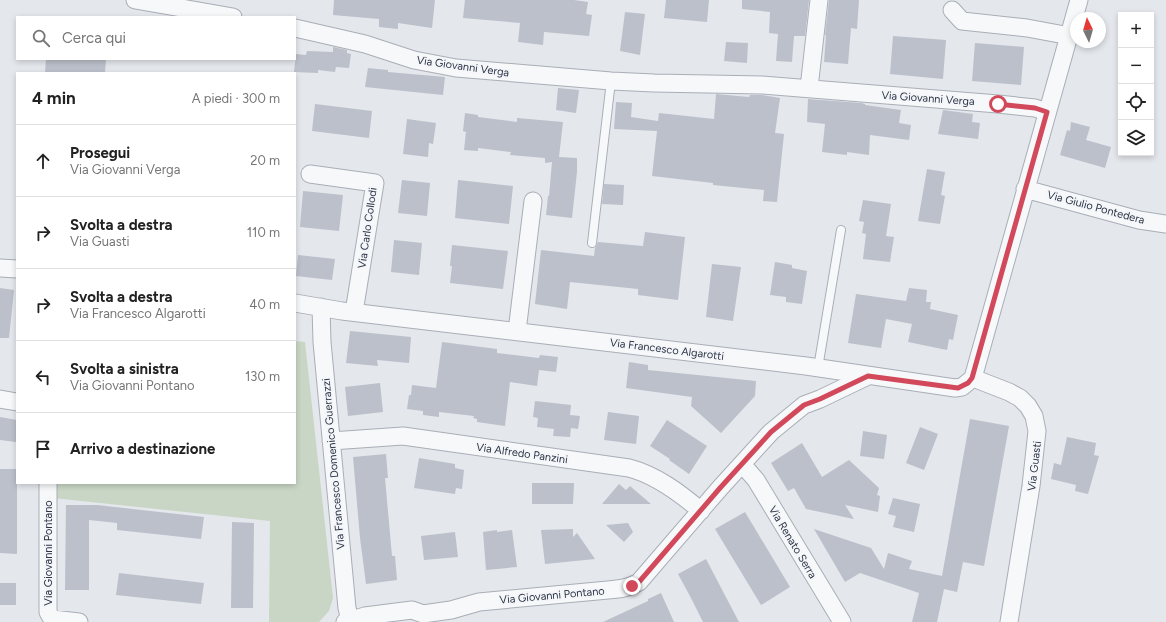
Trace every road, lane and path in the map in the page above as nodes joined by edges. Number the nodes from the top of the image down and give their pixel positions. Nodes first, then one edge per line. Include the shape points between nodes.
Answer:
1 (135, 0) edge
2 (819, 0) edge
3 (1079, 0) edge
4 (952, 10) dead end
5 (1076, 12) edge
6 (227, 16) edge
7 (296, 28) edge
8 (1070, 36) joint
9 (611, 81) junction
10 (809, 88) junction
11 (1047, 112) junction
12 (310, 174) dead end
13 (1025, 189) junction
14 (533, 201) dead end
15 (1166, 224) edge
16 (841, 230) dead end
17 (592, 243) dead end
18 (0, 268) edge
19 (16, 269) edge
20 (296, 303) edge
21 (321, 307) junction
22 (354, 312) junction
23 (517, 331) junction
24 (818, 368) junction
25 (868, 376) junction
26 (972, 378) junction
27 (0, 399) edge
28 (16, 402) edge
29 (331, 441) junction
30 (742, 464) junction
31 (48, 484) edge
32 (701, 511) junction
33 (425, 618) edge
34 (348, 621) edge
35 (79, 622) edge
36 (842, 622) edge
37 (1009, 622) edge

1 - 6 street
2 - 10 street
3 - 5 street
4 - 8 street via 962,21 1027,28
7 - 9 street, Via Giovanni Verga via 365,44 414,60 456,68
8 - 11 street
9 - 10 street, Via Giovanni Verga via 762,84
9 - 17 lane
10 - 11 street, Via Giovanni Verga via 998,104 1035,108
11 - 13 street
12 - 22 street, Via Carlo Collodi via 375,183
13 - 15 street, Via Giulio Pontedera via 1139,220
13 - 26 street
14 - 23 street
16 - 24 lane
18 - 19 street
20 - 21 street, Via Francesco Algarotti
21 - 22 street, Via Francesco Algarotti
21 - 29 street, Via Francesco Domenico Guerrazzi
22 - 23 street, Via Francesco Algarotti
23 - 24 street, Via Francesco Algarotti
24 - 25 street, Via Francesco Algarotti
25 - 26 street, Via Francesco Algarotti via 958,388
25 - 30 street, Via Giovanni Pontano via 804,405 771,432
26 - 37 street, Via Guasti via 1020,398 1031,411 1038,431
27 - 28 street
29 - 32 street, Via Alfredo Panzini via 403,436 629,468 652,476
29 - 34 street, Via Francesco Domenico Guerrazzi
30 - 32 street, Via Giovanni Pontano
30 - 36 street, Via Renato Serra via 756,480
31 - 35 street, Via Giovanni Pontano via 48,612 52,619
32 - 33 street, Via Giovanni Pontano via 639,582 632,586 479,602
33 - 34 street, Via Giovanni Pontano via 412,610 365,616

